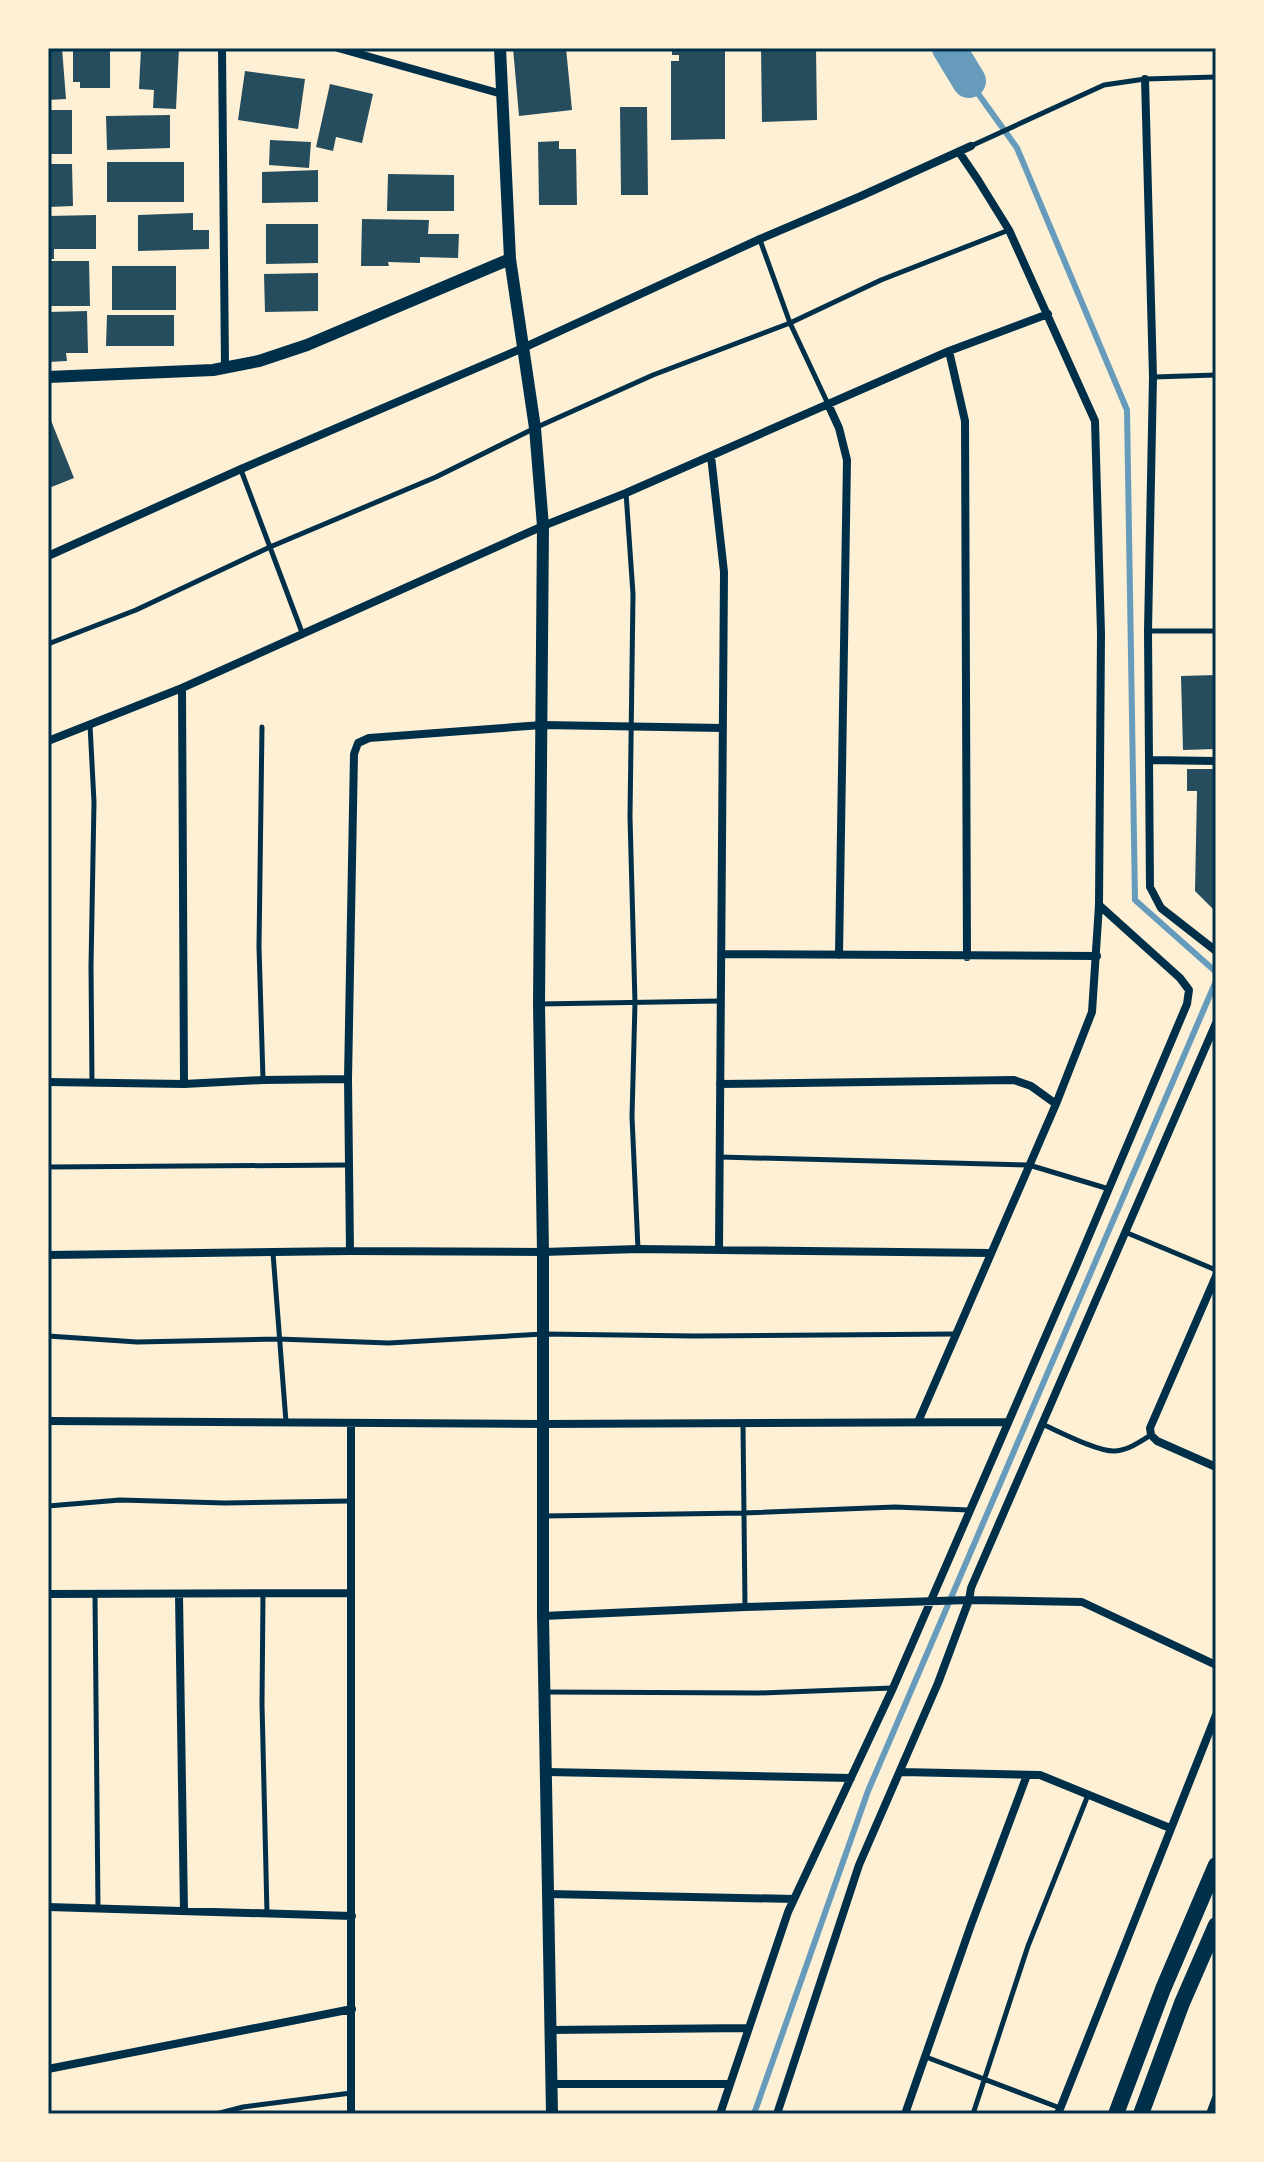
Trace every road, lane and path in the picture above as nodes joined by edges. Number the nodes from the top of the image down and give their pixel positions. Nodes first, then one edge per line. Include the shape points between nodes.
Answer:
1 (222, 48) edge
2 (338, 48) edge
3 (500, 48) edge
4 (1216, 77) edge
5 (1145, 79) junction
6 (502, 94) junction
7 (971, 146) joint
8 (959, 152) junction
9 (1009, 230) junction
10 (760, 239) junction
11 (510, 259) junction
12 (1048, 314) junction
13 (790, 323) junction
14 (523, 348) junction
15 (949, 351) junction
16 (225, 367) junction
17 (1216, 375) edge
18 (48, 377) edge
19 (1153, 377) junction
20 (828, 404) junction
21 (535, 428) junction
22 (711, 456) junction
23 (241, 469) junction
24 (626, 493) junction
25 (543, 526) junction
26 (270, 547) junction
27 (48, 556) edge
28 (1148, 631) junction
29 (1216, 631) edge
30 (303, 635) junction
31 (48, 644) edge
32 (182, 688) junction
33 (90, 724) junction
34 (542, 725) junction
35 (631, 726) junction
36 (262, 727) dead end
37 (723, 728) junction
38 (48, 741) edge
39 (1150, 760) junction
40 (1216, 761) edge
41 (1099, 905) junction
42 (1216, 951) edge
43 (722, 954) junction
44 (839, 955) junction
45 (1097, 956) junction
46 (967, 957) junction
47 (721, 1001) junction
48 (635, 1003) junction
49 (539, 1004) junction
50 (1216, 1023) edge
51 (348, 1079) junction
52 (263, 1080) junction
53 (48, 1082) edge
54 (92, 1082) junction
55 (184, 1084) junction
56 (720, 1084) junction
57 (1056, 1104) junction
58 (720, 1157) junction
59 (349, 1165) junction
60 (1029, 1165) junction
61 (48, 1167) edge
62 (1109, 1189) junction
63 (1125, 1232) junction
64 (638, 1249) junction
65 (719, 1250) junction
66 (350, 1251) junction
67 (273, 1252) junction
68 (543, 1252) junction
69 (991, 1253) junction
70 (48, 1255) edge
71 (1216, 1273) edge
72 (543, 1334) junction
73 (956, 1334) junction
74 (48, 1336) edge
75 (278, 1339) junction
76 (48, 1421) edge
77 (286, 1422) junction
78 (918, 1422) junction
79 (1008, 1422) junction
80 (351, 1423) junction
81 (543, 1424) junction
82 (743, 1424) junction
83 (1042, 1424) junction
84 (1151, 1435) junction
85 (1216, 1467) edge
86 (351, 1501) junction
87 (48, 1506) edge
88 (970, 1510) junction
89 (743, 1513) junction
90 (544, 1516) junction
91 (351, 1593) junction
92 (48, 1594) edge
93 (263, 1594) junction
94 (95, 1595) junction
95 (179, 1595) junction
96 (969, 1600) junction
97 (929, 1602) junction
98 (745, 1607) junction
99 (543, 1616) junction
100 (1216, 1665) edge
101 (893, 1688) junction
102 (544, 1692) junction
103 (1216, 1715) edge
104 (546, 1772) junction
105 (901, 1772) junction
106 (1027, 1775) junction
107 (851, 1778) junction
108 (1088, 1794) junction
109 (1170, 1828) junction
110 (1216, 1865) edge
111 (548, 1894) junction
112 (794, 1899) junction
113 (48, 1907) edge
114 (98, 1909) junction
115 (184, 1911) junction
116 (267, 1914) junction
117 (352, 1916) junction
118 (1216, 1925) edge
119 (352, 2009) junction
120 (749, 2028) junction
121 (550, 2030) junction
122 (925, 2057) junction
123 (48, 2069) edge
124 (985, 2080) junction
125 (551, 2084) junction
126 (730, 2084) junction
127 (351, 2093) junction
128 (1216, 2098) edge
129 (1059, 2111) edge
130 (216, 2114) edge
131 (351, 2114) edge
132 (552, 2114) edge
133 (720, 2114) edge
134 (777, 2114) edge
135 (905, 2114) edge
136 (973, 2114) edge
137 (1116, 2114) edge
138 (1141, 2114) edge
139 (1210, 2114) edge

1 - 16 street
2 - 6 street
3 - 6 street
4 - 5 lane
5 - 7 lane via 1104,85
5 - 19 street
6 - 11 street
7 - 8 street
8 - 9 street
8 - 10 street
9 - 12 street
9 - 13 lane via 881,280
10 - 13 lane
10 - 14 street
11 - 14 street
11 - 16 street via 307,345
12 - 15 street
12 - 41 street via 1095,421 1101,633
13 - 20 lane
13 - 21 lane via 653,375
14 - 21 street
14 - 23 street
15 - 20 street
15 - 46 street via 965,421
16 - 18 street
17 - 19 lane
19 - 28 street
20 - 22 street
20 - 44 street via 847,460
21 - 25 street
21 - 26 lane via 436,477
22 - 24 street
22 - 37 street via 724,572
23 - 26 lane
23 - 27 street
24 - 25 street
24 - 35 lane via 633,594
25 - 30 street
25 - 34 street
26 - 30 lane
26 - 31 lane via 136,610
28 - 29 lane
28 - 39 street
30 - 32 street
32 - 33 street
32 - 55 street
33 - 38 street
33 - 54 lane
34 - 35 street
34 - 49 street
34 - 51 street via 358,743
35 - 37 street
35 - 48 lane
36 - 52 lane
37 - 43 street
39 - 40 street
39 - 42 street via 1150,887 1161,908
41 - 45 street
41 - 62 street via 1189,990
43 - 44 street
43 - 47 street
44 - 46 street
45 - 46 street
45 - 57 street via 1092,1012
47 - 48 lane
47 - 56 street
48 - 49 lane
48 - 64 lane via 632,1117
49 - 68 street
50 - 63 street
51 - 52 street
51 - 59 street
52 - 55 street
53 - 54 street
54 - 55 street
56 - 57 street via 1014,1080
56 - 58 street
57 - 60 street
58 - 60 lane
58 - 65 street
59 - 61 lane
59 - 66 street
60 - 62 lane
60 - 69 street
62 - 79 street
63 - 71 lane
63 - 83 street
64 - 65 street
64 - 68 street
65 - 69 street
66 - 67 street
66 - 68 street
67 - 70 street
67 - 75 lane
68 - 72 street
69 - 73 street
71 - 84 street
72 - 73 lane
72 - 75 lane via 389,1343
72 - 81 street
73 - 78 street
74 - 75 lane via 137,1342
75 - 77 lane
76 - 77 street
77 - 80 street
78 - 79 street
78 - 82 street
79 - 88 street
80 - 81 street
80 - 86 street
81 - 82 street
81 - 90 street
82 - 89 lane
83 - 84 lane via 1115,1451
83 - 96 street
84 - 85 street
86 - 87 lane via 120,1500
86 - 91 street
88 - 89 lane
88 - 97 street
89 - 90 lane
89 - 98 lane
90 - 99 street
91 - 93 street
91 - 117 street
92 - 94 street
93 - 95 street
93 - 116 lane
94 - 95 street
94 - 114 lane
95 - 115 street
96 - 97 street
96 - 100 street via 1082,1602
96 - 105 street
97 - 98 street
97 - 101 street
98 - 99 street
99 - 102 street
101 - 102 lane
101 - 107 street
102 - 104 street
103 - 109 street
104 - 107 street
104 - 111 street
105 - 106 street
105 - 134 street via 859,1865
106 - 108 street
106 - 122 street
107 - 112 street
108 - 109 street
108 - 124 lane via 1028,1946
109 - 129 street
110 - 137 main road
111 - 112 street
111 - 121 street
112 - 120 street
113 - 114 street
114 - 115 street
115 - 116 street
116 - 117 street
117 - 119 street
118 - 138 main road
119 - 123 street
119 - 127 street
120 - 121 street
120 - 126 street
121 - 125 street
122 - 124 lane
122 - 135 street
124 - 129 lane
124 - 136 lane
125 - 126 street
125 - 132 street
126 - 133 street
127 - 130 lane
127 - 131 street
128 - 139 street

